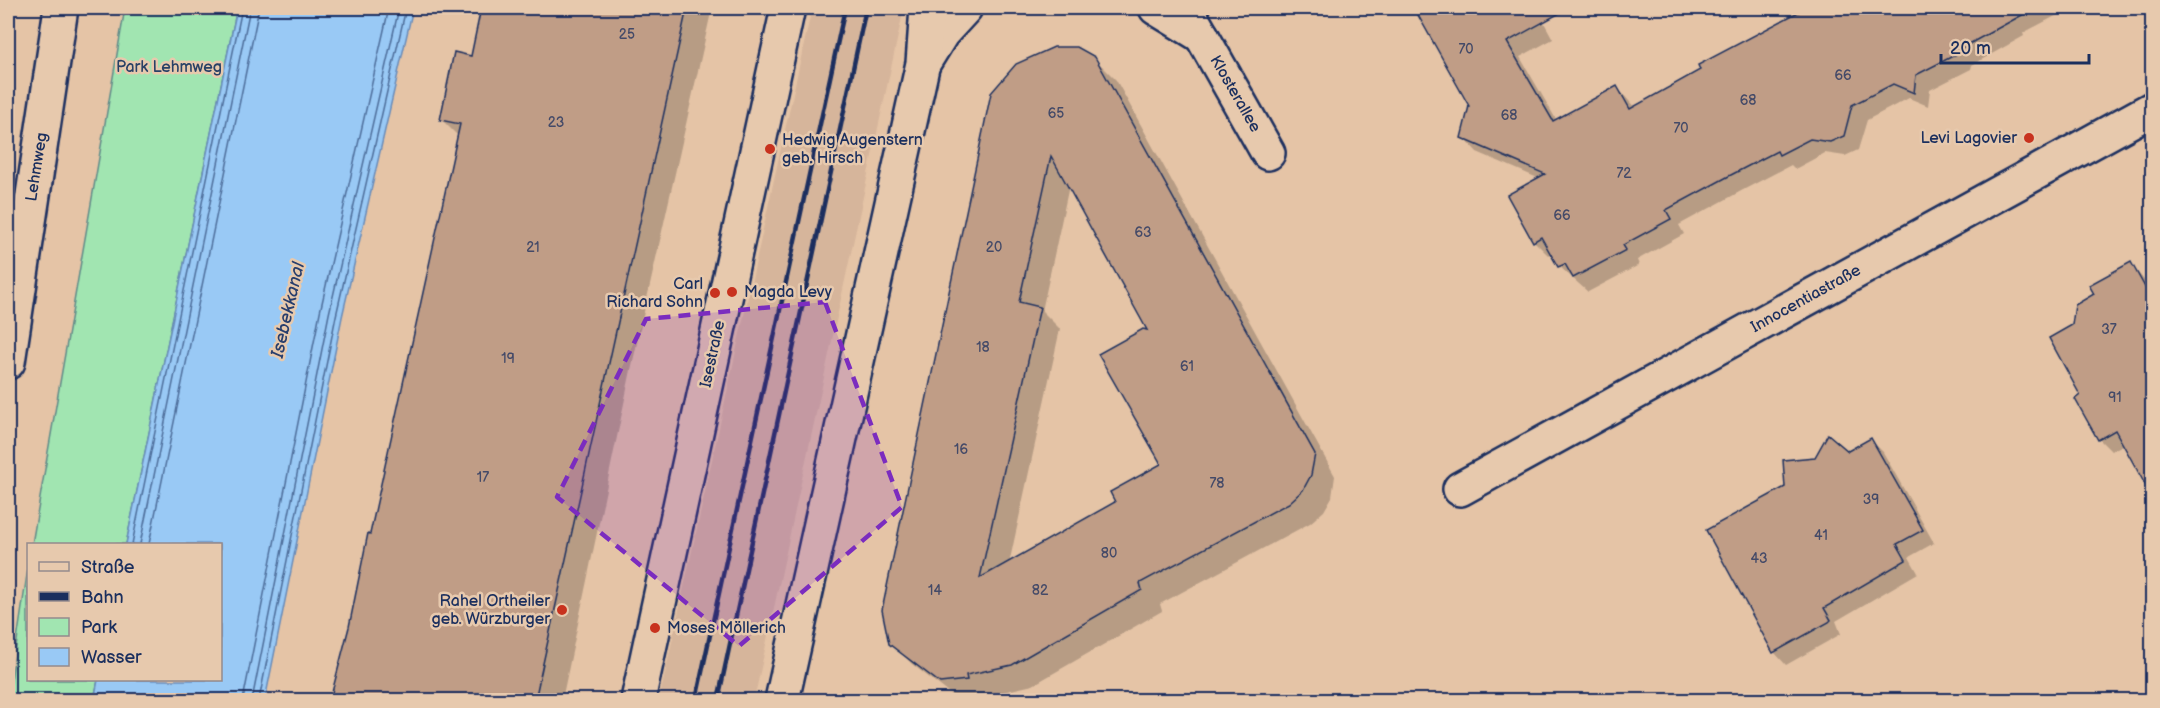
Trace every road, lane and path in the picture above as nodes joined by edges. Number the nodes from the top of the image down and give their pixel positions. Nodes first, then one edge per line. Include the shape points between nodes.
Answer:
1 (61, 8) edge
2 (788, 8) edge
3 (927, 8) edge
4 (965, 8) edge
5 (1156, 8) edge
6 (1186, 8) edge
7 (1202, 36) junction
8 (923, 63) junction
9 (2152, 109) edge
10 (1268, 153) dead end
11 (8, 362) edge
12 (1460, 489) dead end
13 (638, 700) edge
14 (782, 700) edge

1 - 11 street, Lehmweg
2 - 13 street, Isestraße
3 - 8 street
4 - 8 street via 942,33
5 - 7 street, Klosterallee
6 - 7 street, Klosterallee
7 - 10 street, Klosterallee
8 - 14 street
9 - 12 street, Innocentiastraße

